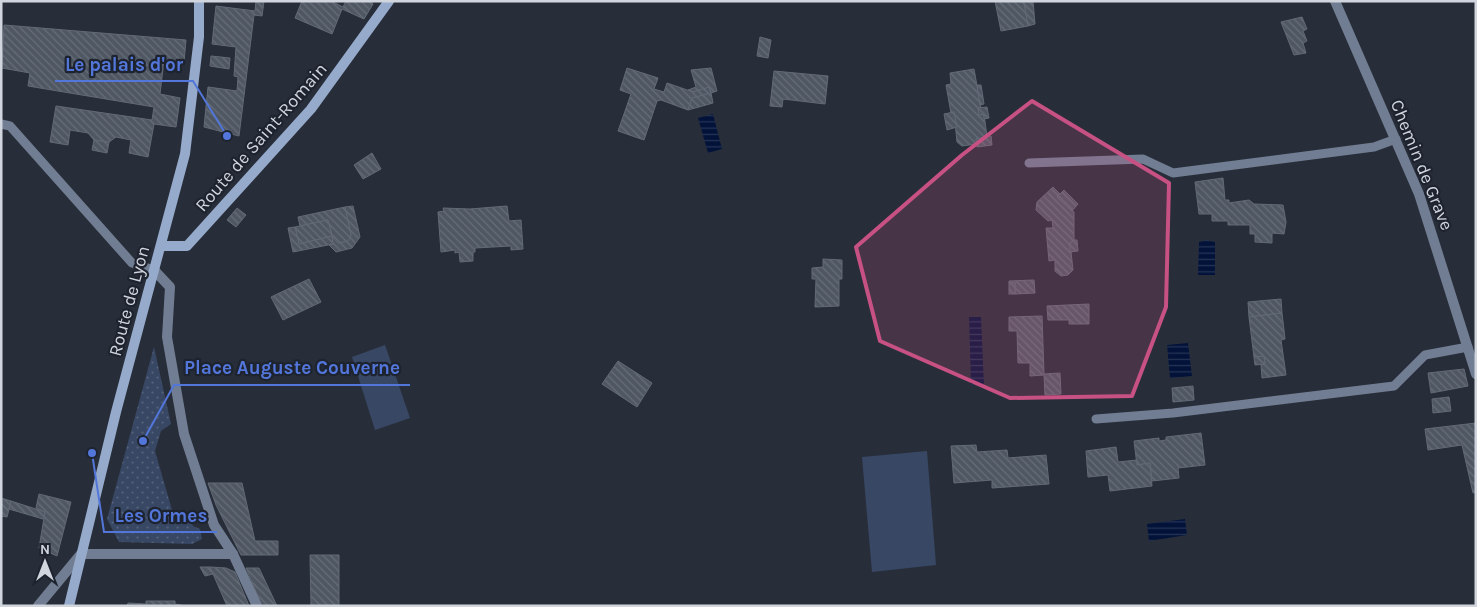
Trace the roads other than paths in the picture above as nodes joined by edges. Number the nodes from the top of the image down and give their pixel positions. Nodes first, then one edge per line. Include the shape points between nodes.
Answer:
1 (200, 1) edge
2 (389, 1) edge
3 (1335, 1) edge
4 (1, 124) edge
5 (1396, 139) junction
6 (1029, 163) dead end
7 (161, 246) junction
8 (154, 270) junction
9 (1468, 347) junction
10 (1476, 374) edge
11 (1096, 418) dead end
12 (81, 554) junction
13 (233, 554) junction
14 (38, 606) edge
15 (69, 606) edge
16 (257, 606) edge

1 - 7 main road, Route de Lyon via 199,38 184,154
2 - 7 main road, Route de Saint-Romain via 311,109 187,246
3 - 5 street, Chemin de Grave
4 - 8 lane via 10,126 132,263
5 - 6 lane via 1374,147 1173,173 1143,159
5 - 9 street, Chemin de Grave via 1420,194
7 - 8 main road, Route de Lyon
8 - 12 main road, Route de Lyon
8 - 13 street via 170,287 167,337 184,434 214,525
9 - 10 street, Chemin de Grave
9 - 11 lane via 1424,355 1394,386 1174,414
12 - 13 street
12 - 14 street
12 - 15 main road, Route de Lyon
13 - 16 street

